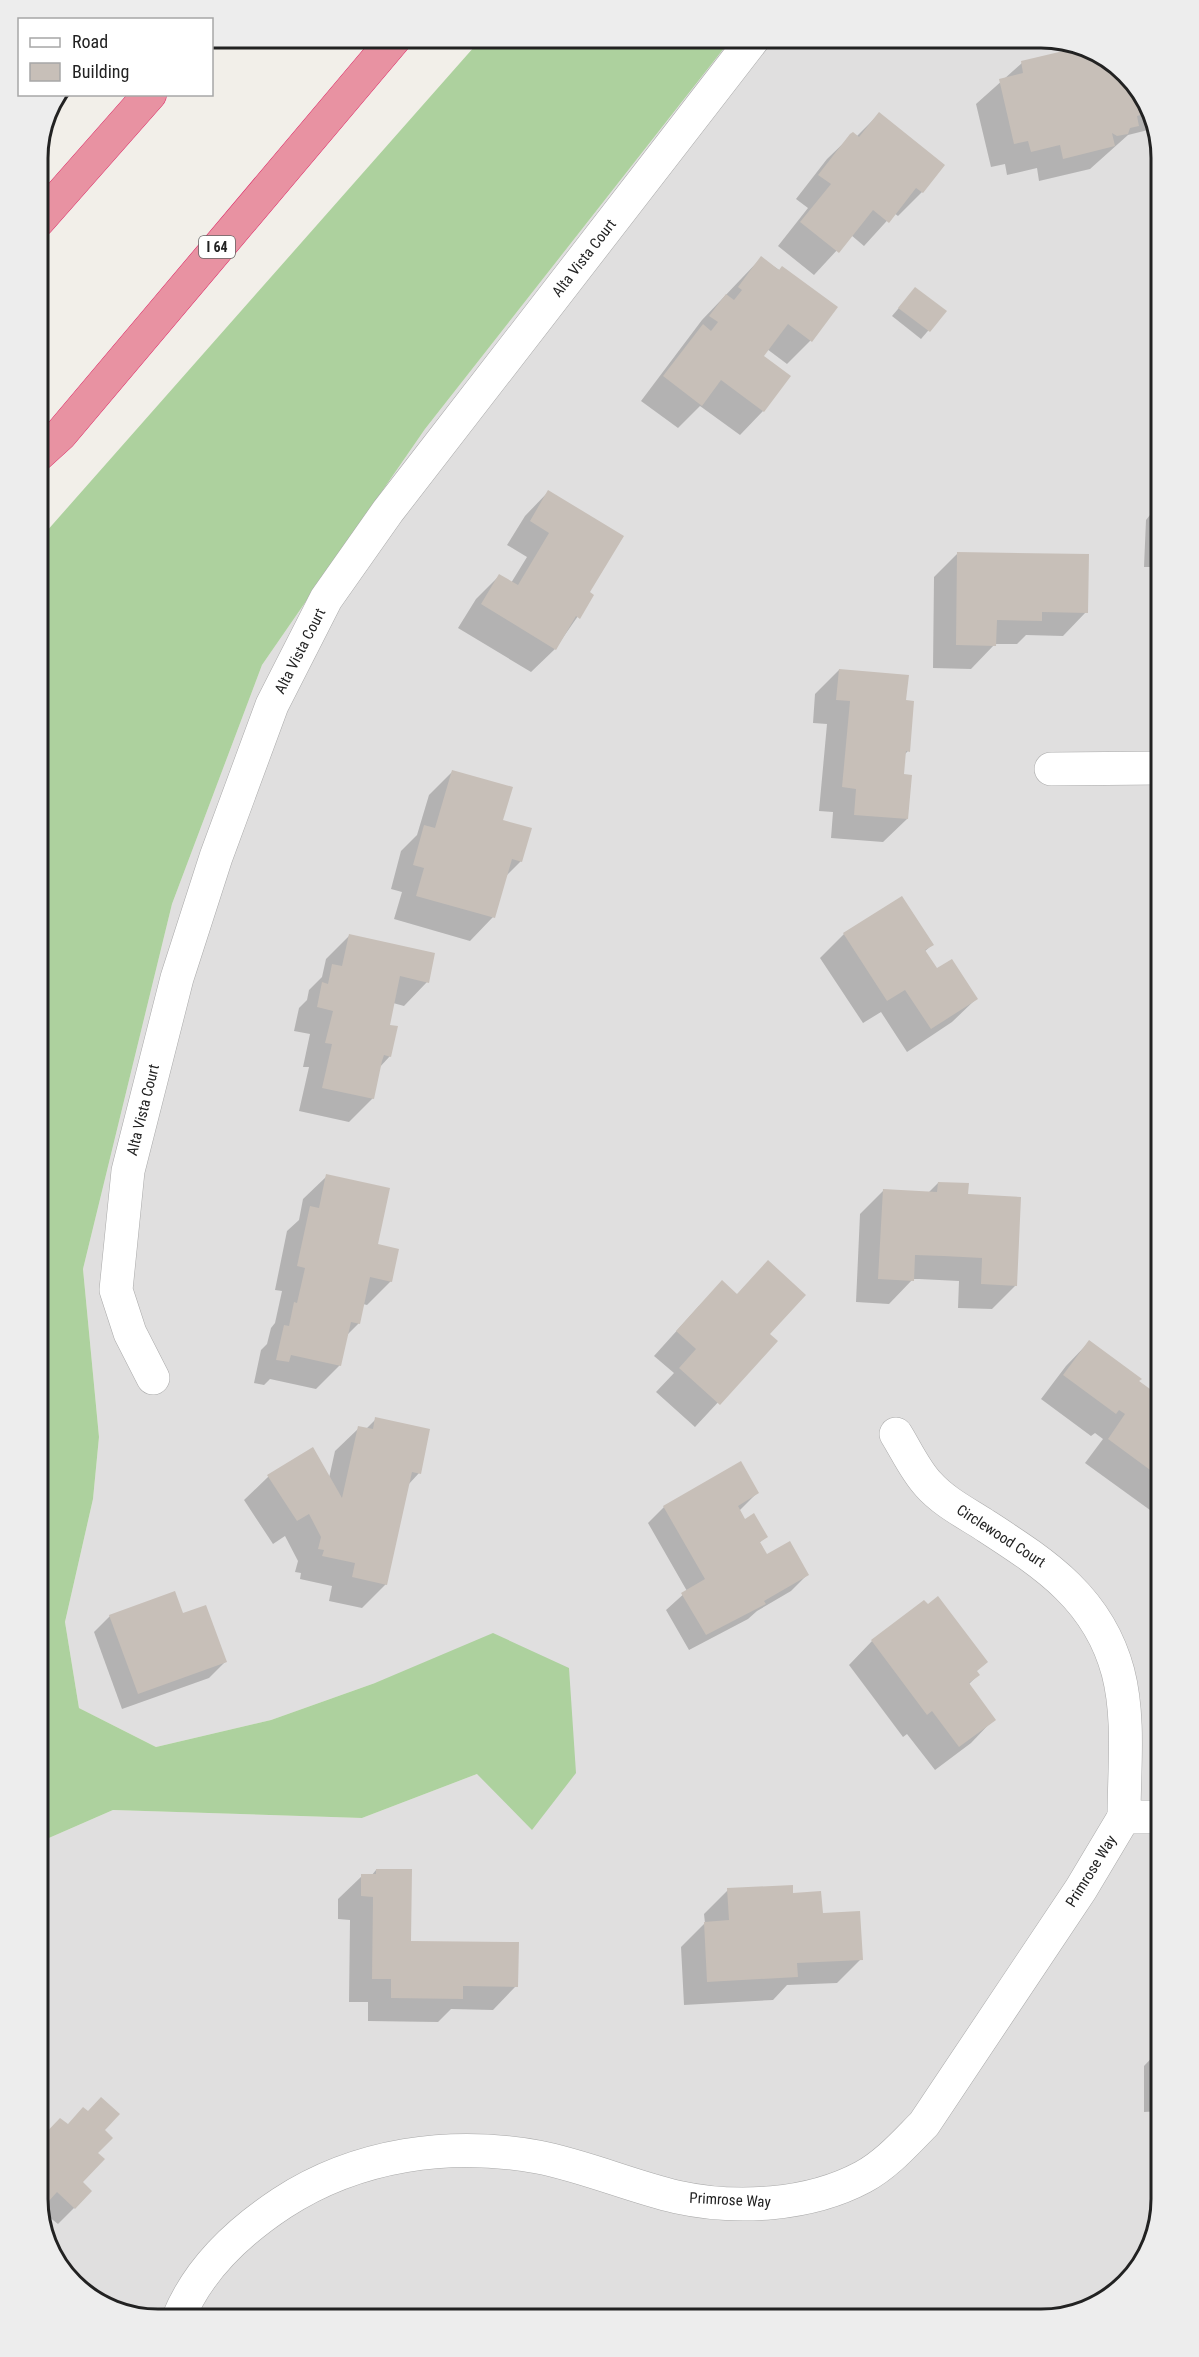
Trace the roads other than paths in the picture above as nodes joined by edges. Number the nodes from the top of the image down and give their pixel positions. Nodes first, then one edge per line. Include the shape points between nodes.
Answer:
1 (387, 48) edge
2 (746, 48) edge
3 (148, 96) edge
4 (48, 210) edge
5 (48, 446) edge
6 (1151, 768) edge
7 (1051, 770) dead end
8 (153, 1378) dead end
9 (896, 1434) dead end
10 (1124, 1817) junction
11 (1151, 1817) edge
12 (183, 2309) edge

1 - 5 highway, I 64
2 - 8 street, Alta Vista Court via 388,512 327,599 272,705 177,978 128,1170 116,1290 130,1333
3 - 4 highway
6 - 7 street
9 - 10 street, Circlewood Court via 927,1483 945,1499 1044,1563 1091,1613 1110,1651 1124,1701
10 - 11 street, Primrose Way
10 - 12 street, Primrose Way via 1081,1889 924,2124 893,2156 864,2176 832,2191 777,2202 717,2202 678,2197 539,2157 476,2149 423,2152 357,2166 307,2187 254,2222 223,2250 199,2280

